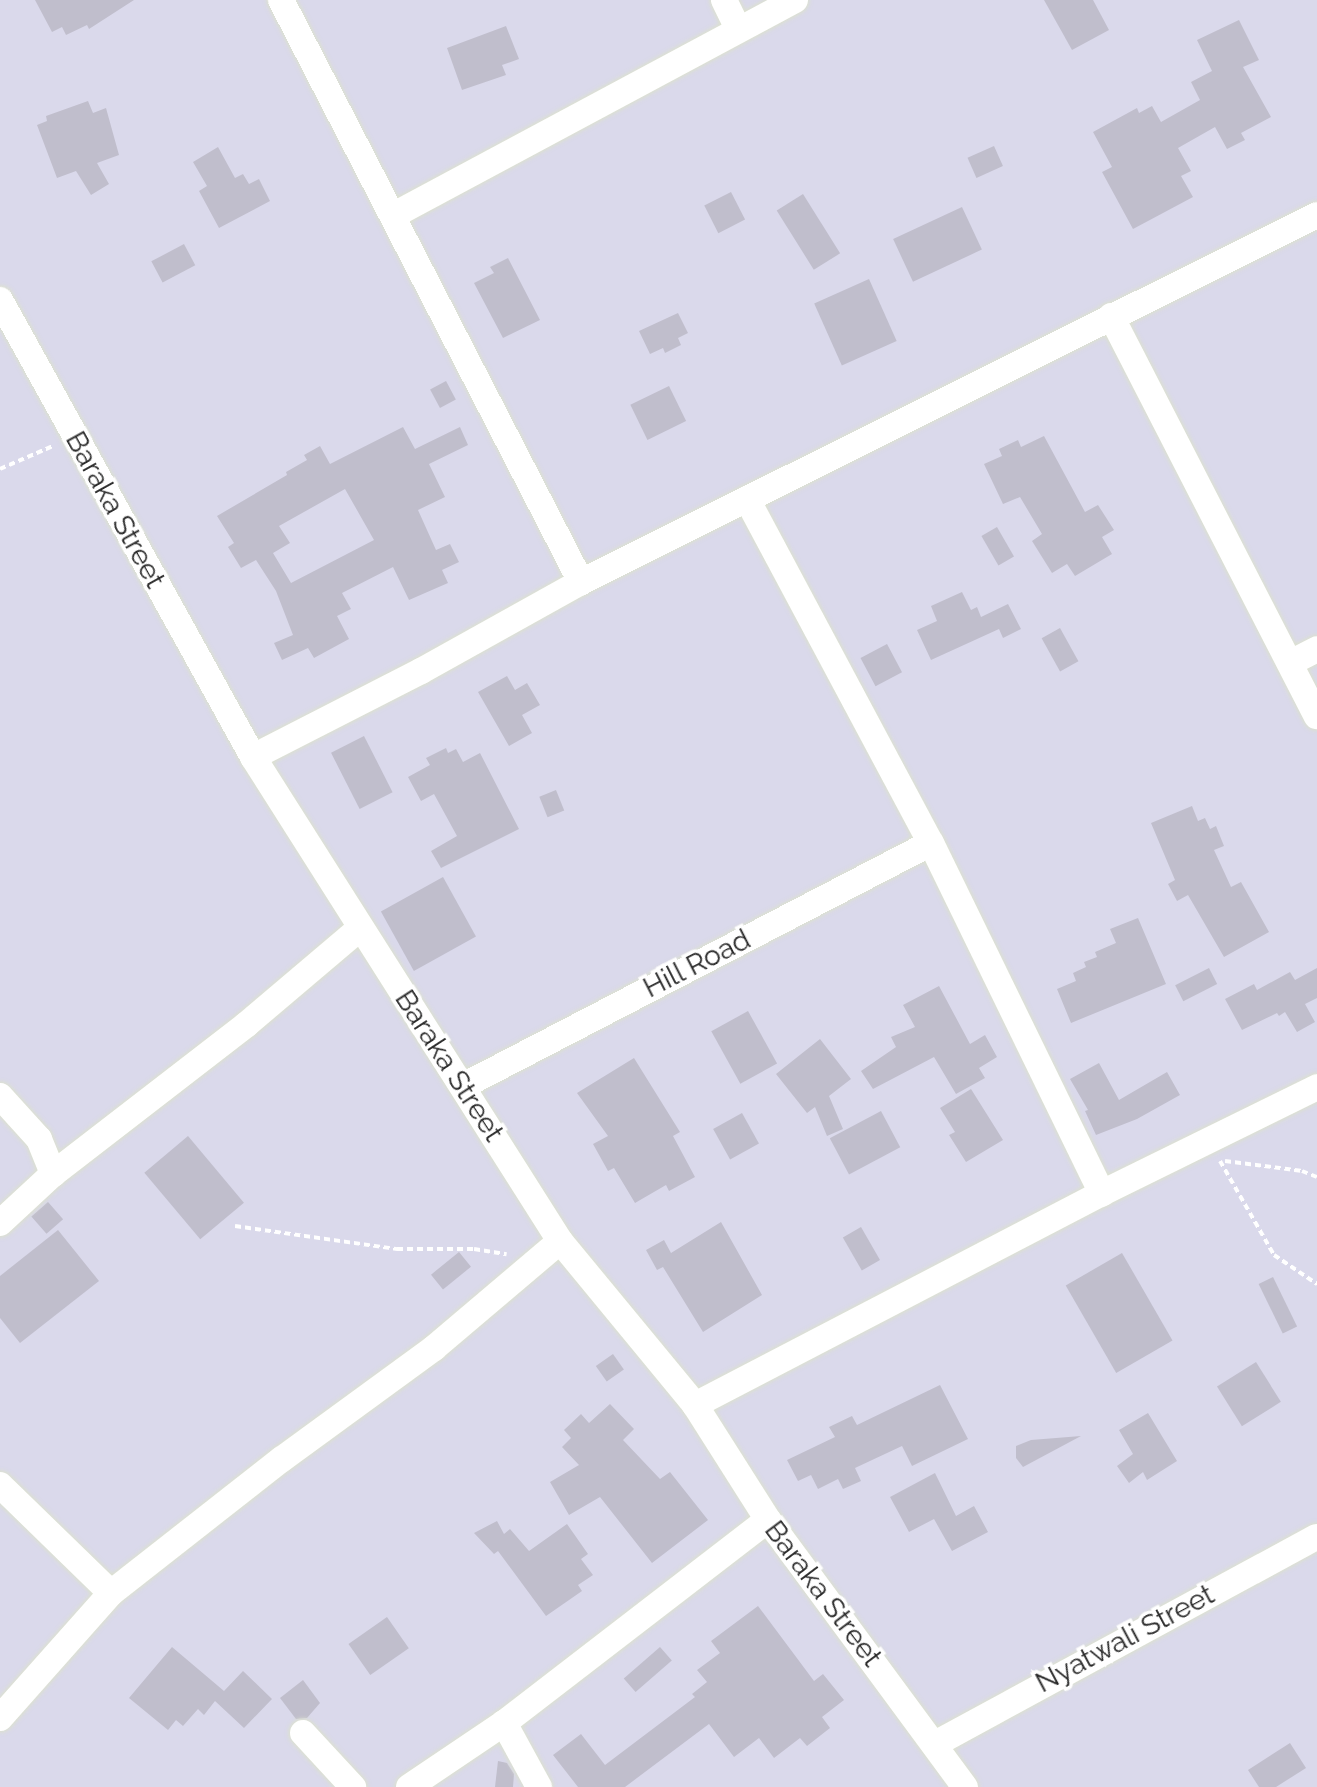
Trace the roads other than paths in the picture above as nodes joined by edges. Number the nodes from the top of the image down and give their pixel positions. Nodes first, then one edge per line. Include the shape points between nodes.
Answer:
1 (281, 0) edge
2 (724, 0) edge
3 (795, 0) edge
4 (738, 29) junction
5 (394, 215) junction
6 (1317, 215) edge
7 (0, 300) edge
8 (1111, 316) junction
9 (747, 499) junction
10 (581, 582) junction
11 (1317, 649) edge
12 (1292, 662) junction
13 (1317, 716) edge
14 (253, 757) junction
15 (931, 843) junction
16 (360, 928) junction
17 (463, 1086) junction
18 (1317, 1087) edge
19 (0, 1096) edge
20 (53, 1174) junction
21 (1102, 1193) junction
22 (0, 1223) edge
23 (560, 1241) junction
24 (695, 1405) junction
25 (0, 1485) edge
26 (768, 1520) junction
27 (1317, 1537) edge
28 (111, 1593) junction
29 (0, 1718) edge
30 (504, 1723) junction
31 (303, 1733) dead end
32 (935, 1744) junction
33 (353, 1787) edge
34 (409, 1787) edge
35 (539, 1787) edge
36 (965, 1787) edge

1 - 5 street
2 - 4 street
3 - 4 street
4 - 5 street
5 - 10 street
6 - 8 street
7 - 14 street, Baraka Street
8 - 9 street
8 - 12 street
9 - 10 street
9 - 15 street
10 - 14 street
11 - 12 street
12 - 13 street
14 - 16 street, Baraka Street
15 - 17 street, Hill Road
15 - 21 street
16 - 17 street, Baraka Street
16 - 20 street via 247,1024
17 - 23 street, Baraka Street
18 - 21 street
19 - 20 street via 39,1139
20 - 22 street
21 - 24 street
23 - 24 street, Baraka Street
23 - 28 street via 434,1348
24 - 26 street, Baraka Street
25 - 28 street
26 - 30 street
26 - 32 street, Baraka Street
27 - 32 street, Nyatwali Street
28 - 29 street
30 - 34 street
30 - 35 street
31 - 33 street
32 - 36 street, Baraka Street

